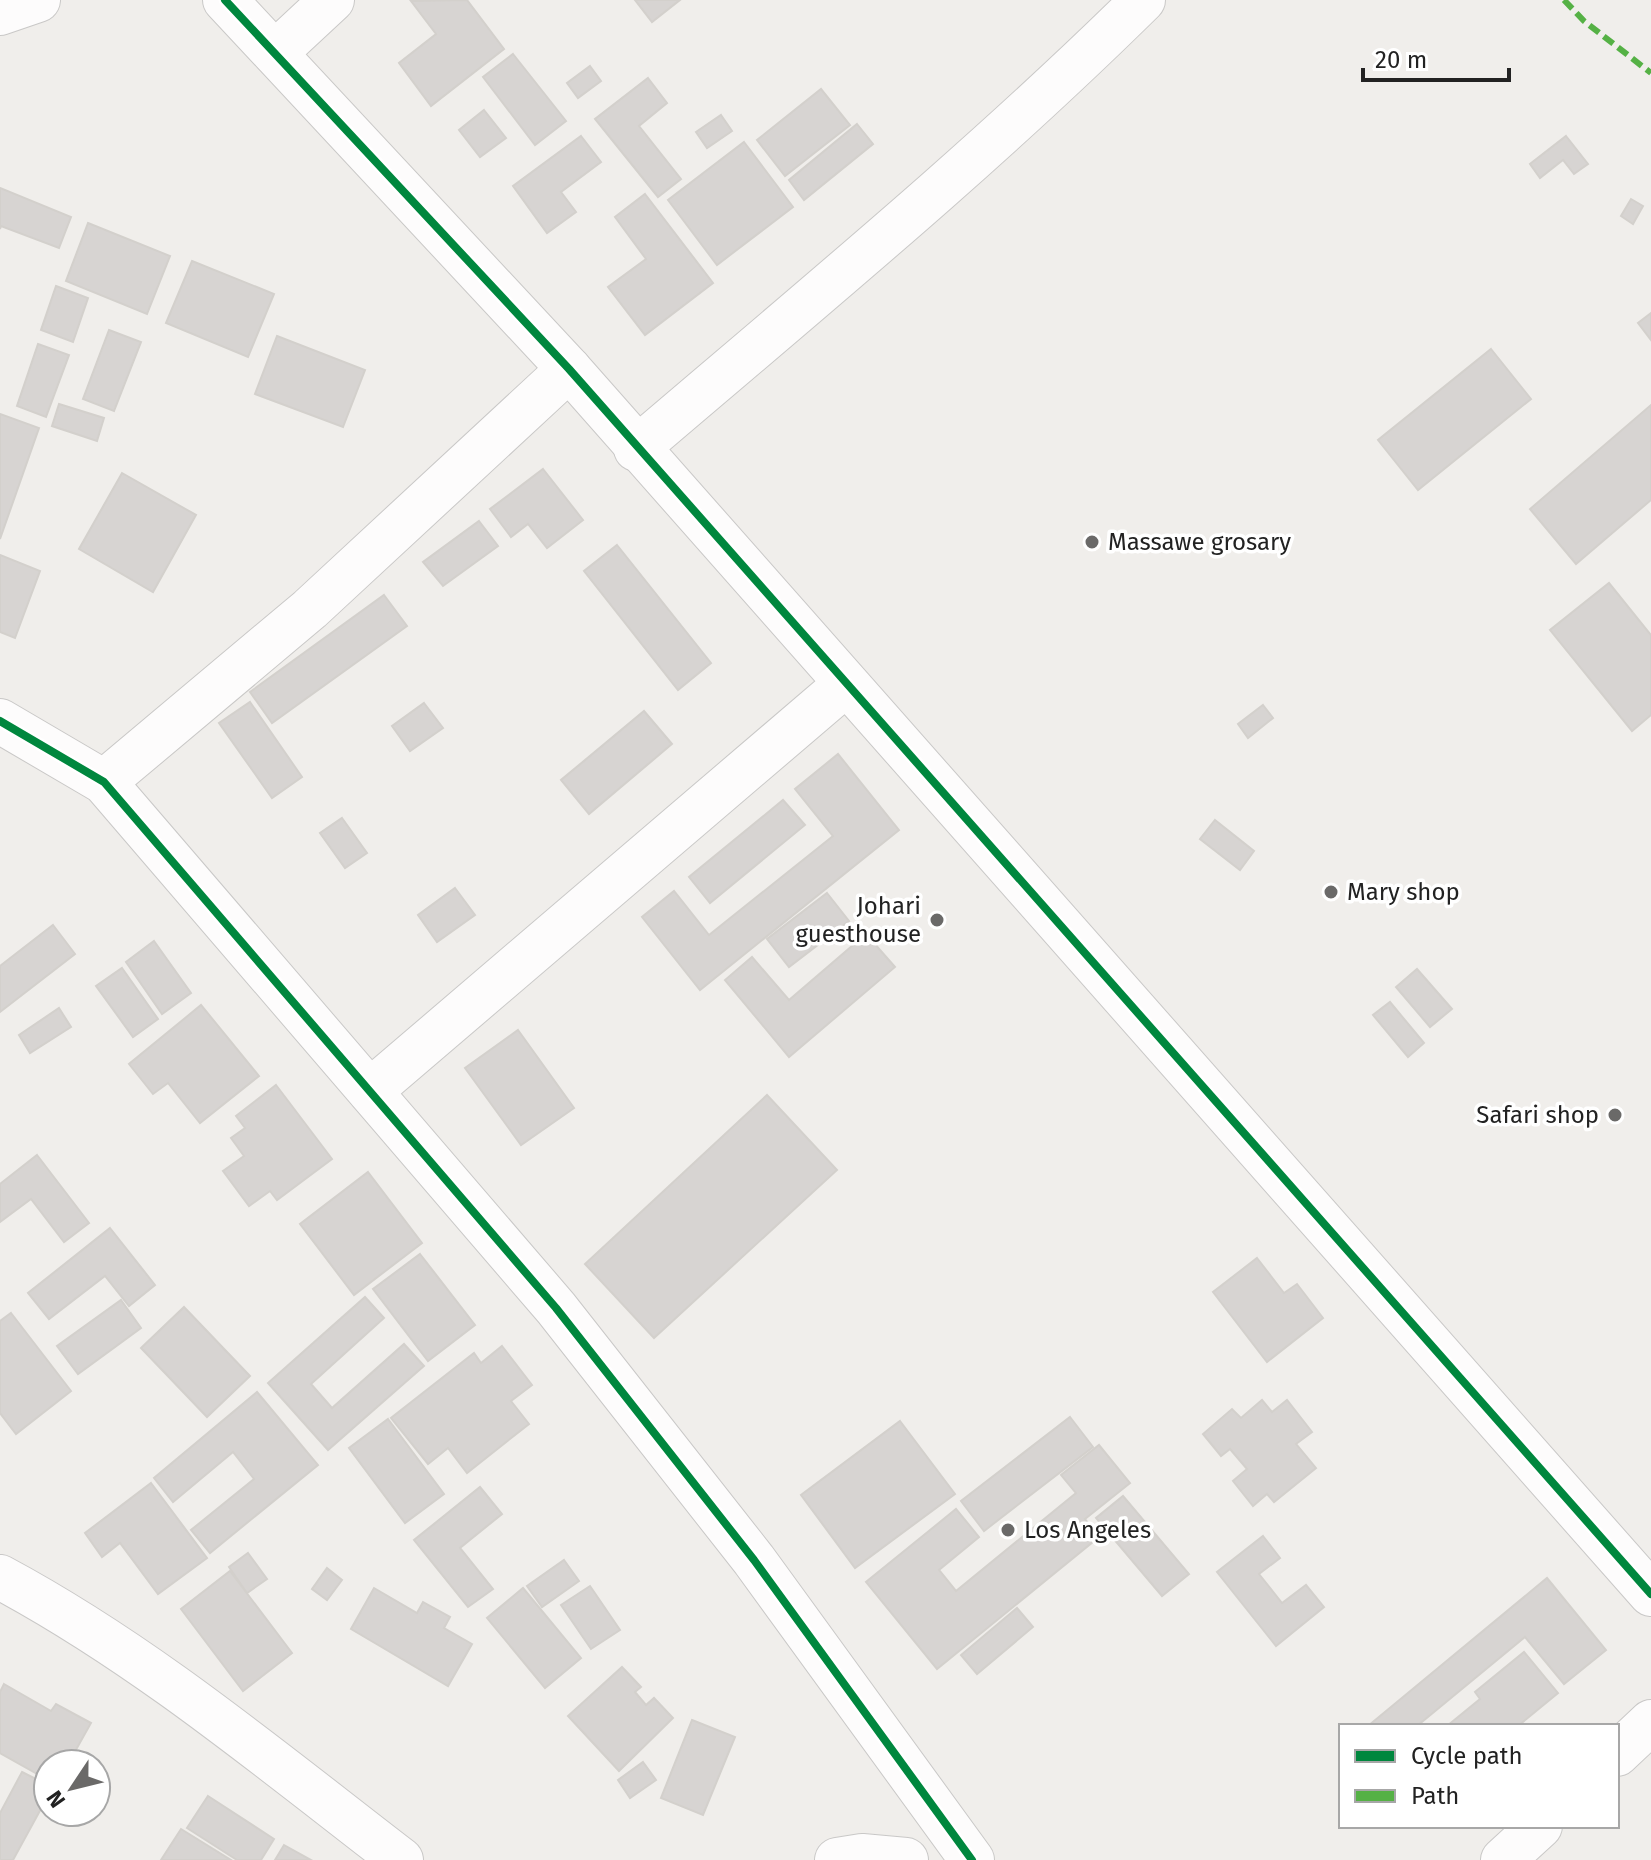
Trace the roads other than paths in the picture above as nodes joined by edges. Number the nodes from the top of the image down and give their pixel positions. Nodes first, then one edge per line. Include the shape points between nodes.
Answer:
1 (38, 0) edge
2 (225, 0) edge
3 (332, 0) edge
4 (1143, 0) edge
5 (0, 13) edge
6 (275, 53) junction
7 (569, 369) junction
8 (636, 449) junction
9 (846, 684) junction
10 (0, 721) edge
11 (104, 782) junction
12 (370, 1091) junction
13 (0, 1577) edge
14 (1651, 1594) edge
15 (1651, 1722) edge
16 (1619, 1752) edge
17 (1538, 1828) edge
18 (401, 1860) edge
19 (837, 1860) edge
20 (906, 1860) edge
21 (972, 1860) edge
22 (1503, 1860) edge

1 - 5 street
2 - 6 street
3 - 6 street
4 - 8 street via 938,191
6 - 7 street
7 - 8 street
7 - 11 street via 310,609
8 - 9 street
9 - 12 street
9 - 14 street
10 - 11 street
11 - 12 street
12 - 21 street via 546,1295 754,1560
13 - 18 street via 51,1604 207,1711
15 - 16 street
17 - 22 street
19 - 20 street

